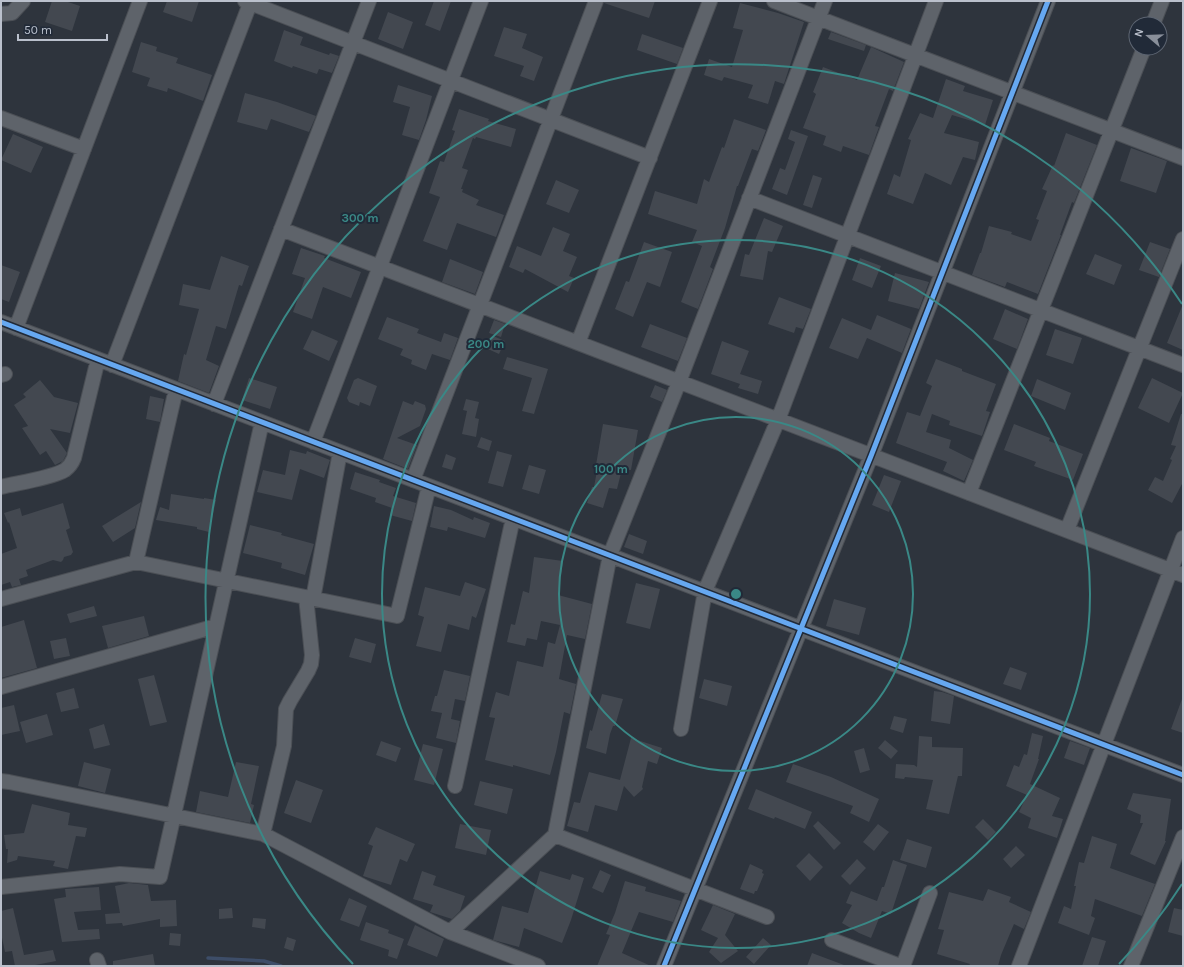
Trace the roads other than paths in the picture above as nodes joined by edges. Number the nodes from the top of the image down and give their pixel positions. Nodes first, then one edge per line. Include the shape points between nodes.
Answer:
1 (23, 1) edge
2 (140, 1) edge
3 (369, 1) edge
4 (481, 1) edge
5 (596, 1) edge
6 (710, 1) edge
7 (774, 1) edge
8 (825, 1) edge
9 (936, 1) edge
10 (1048, 1) edge
11 (1162, 1) edge
12 (249, 2) edge
13 (1, 14) edge
14 (1156, 16) edge
15 (819, 18) junction
16 (353, 43) junction
17 (916, 56) junction
18 (1141, 56) edge
19 (451, 81) junction
20 (1012, 92) junction
21 (1, 118) edge
22 (551, 119) junction
23 (1111, 131) junction
24 (84, 149) junction
25 (650, 158) junction
26 (1183, 158) edge
27 (749, 198) junction
28 (281, 229) junction
29 (847, 236) junction
30 (1183, 239) edge
31 (380, 267) junction
32 (942, 272) junction
33 (480, 305) junction
34 (1041, 310) junction
35 (1, 322) edge
36 (16, 328) junction
37 (578, 343) junction
38 (1139, 348) junction
39 (98, 359) junction
40 (112, 365) junction
41 (1183, 365) edge
42 (679, 382) junction
43 (176, 389) junction
44 (214, 404) junction
45 (778, 420) junction
46 (262, 422) junction
47 (313, 442) junction
48 (340, 452) junction
49 (871, 456) junction
50 (413, 480) junction
51 (429, 486) junction
52 (1, 487) edge
53 (969, 493) junction
54 (513, 518) junction
55 (1067, 530) junction
56 (1183, 538) edge
57 (610, 555) junction
58 (136, 562) junction
59 (1177, 573) edge
60 (226, 581) junction
61 (705, 592) junction
62 (310, 598) junction
63 (1, 599) edge
64 (216, 626) junction
65 (802, 629) junction
66 (1, 687) edge
67 (681, 729) dead end
68 (1104, 744) junction
69 (1183, 775) edge
70 (1, 782) edge
71 (455, 786) dead end
72 (174, 815) junction
73 (263, 834) junction
74 (555, 835) junction
75 (1183, 837) edge
76 (1, 887) edge
77 (696, 889) junction
78 (930, 893) dead end
79 (767, 917) dead end
80 (450, 932) junction
81 (832, 940) dead end
82 (538, 966) edge
83 (664, 966) edge
84 (901, 966) edge
85 (1018, 966) edge
86 (1130, 966) edge

1 - 13 street via 12,13
2 - 24 street
3 - 16 street
4 - 19 street
5 - 22 street
6 - 25 street
7 - 15 street
8 - 15 street
9 - 17 street
10 - 20 street
11 - 14 street
12 - 16 street
12 - 40 street
15 - 17 street
15 - 27 street
16 - 19 street
16 - 28 street
17 - 20 street
17 - 29 street
18 - 23 street
19 - 22 street
19 - 31 street
20 - 23 street
20 - 32 street
21 - 24 street
22 - 25 street
22 - 33 street
23 - 26 street
23 - 34 street
24 - 36 street
25 - 37 street
27 - 29 street
27 - 42 street
28 - 31 street
28 - 44 street
29 - 32 street
29 - 45 street
30 - 38 street
31 - 33 street
31 - 47 street
32 - 34 street
32 - 49 street
33 - 37 street
33 - 50 street
34 - 38 street
34 - 53 street
35 - 36 street
36 - 39 street
37 - 42 street
38 - 41 street
38 - 55 street
39 - 40 street
39 - 52 street via 74,458 70,465 54,475
40 - 43 street
42 - 45 street
42 - 57 street
43 - 44 street
43 - 58 street
44 - 46 street
45 - 49 street
45 - 61 street
46 - 47 street
46 - 60 street
47 - 48 street
48 - 50 street
48 - 62 street
49 - 53 street
49 - 65 street
50 - 51 street
51 - 54 street
51 - 62 street via 397,616
53 - 55 street
54 - 57 street
54 - 71 street
55 - 59 street
56 - 59 street
57 - 61 street
57 - 74 street
58 - 60 street
58 - 63 street
59 - 68 street
60 - 62 street
60 - 64 street
61 - 65 street
61 - 67 street
62 - 73 street via 311,664 286,709 284,746
64 - 66 street
64 - 72 street
65 - 68 street
65 - 77 street
68 - 69 street
68 - 85 street
70 - 72 street
72 - 73 street
72 - 76 street via 160,877 120,874
73 - 80 street
74 - 77 street
74 - 80 street
75 - 86 street
77 - 79 street
77 - 83 street
78 - 84 street
80 - 82 street
81 - 84 street

